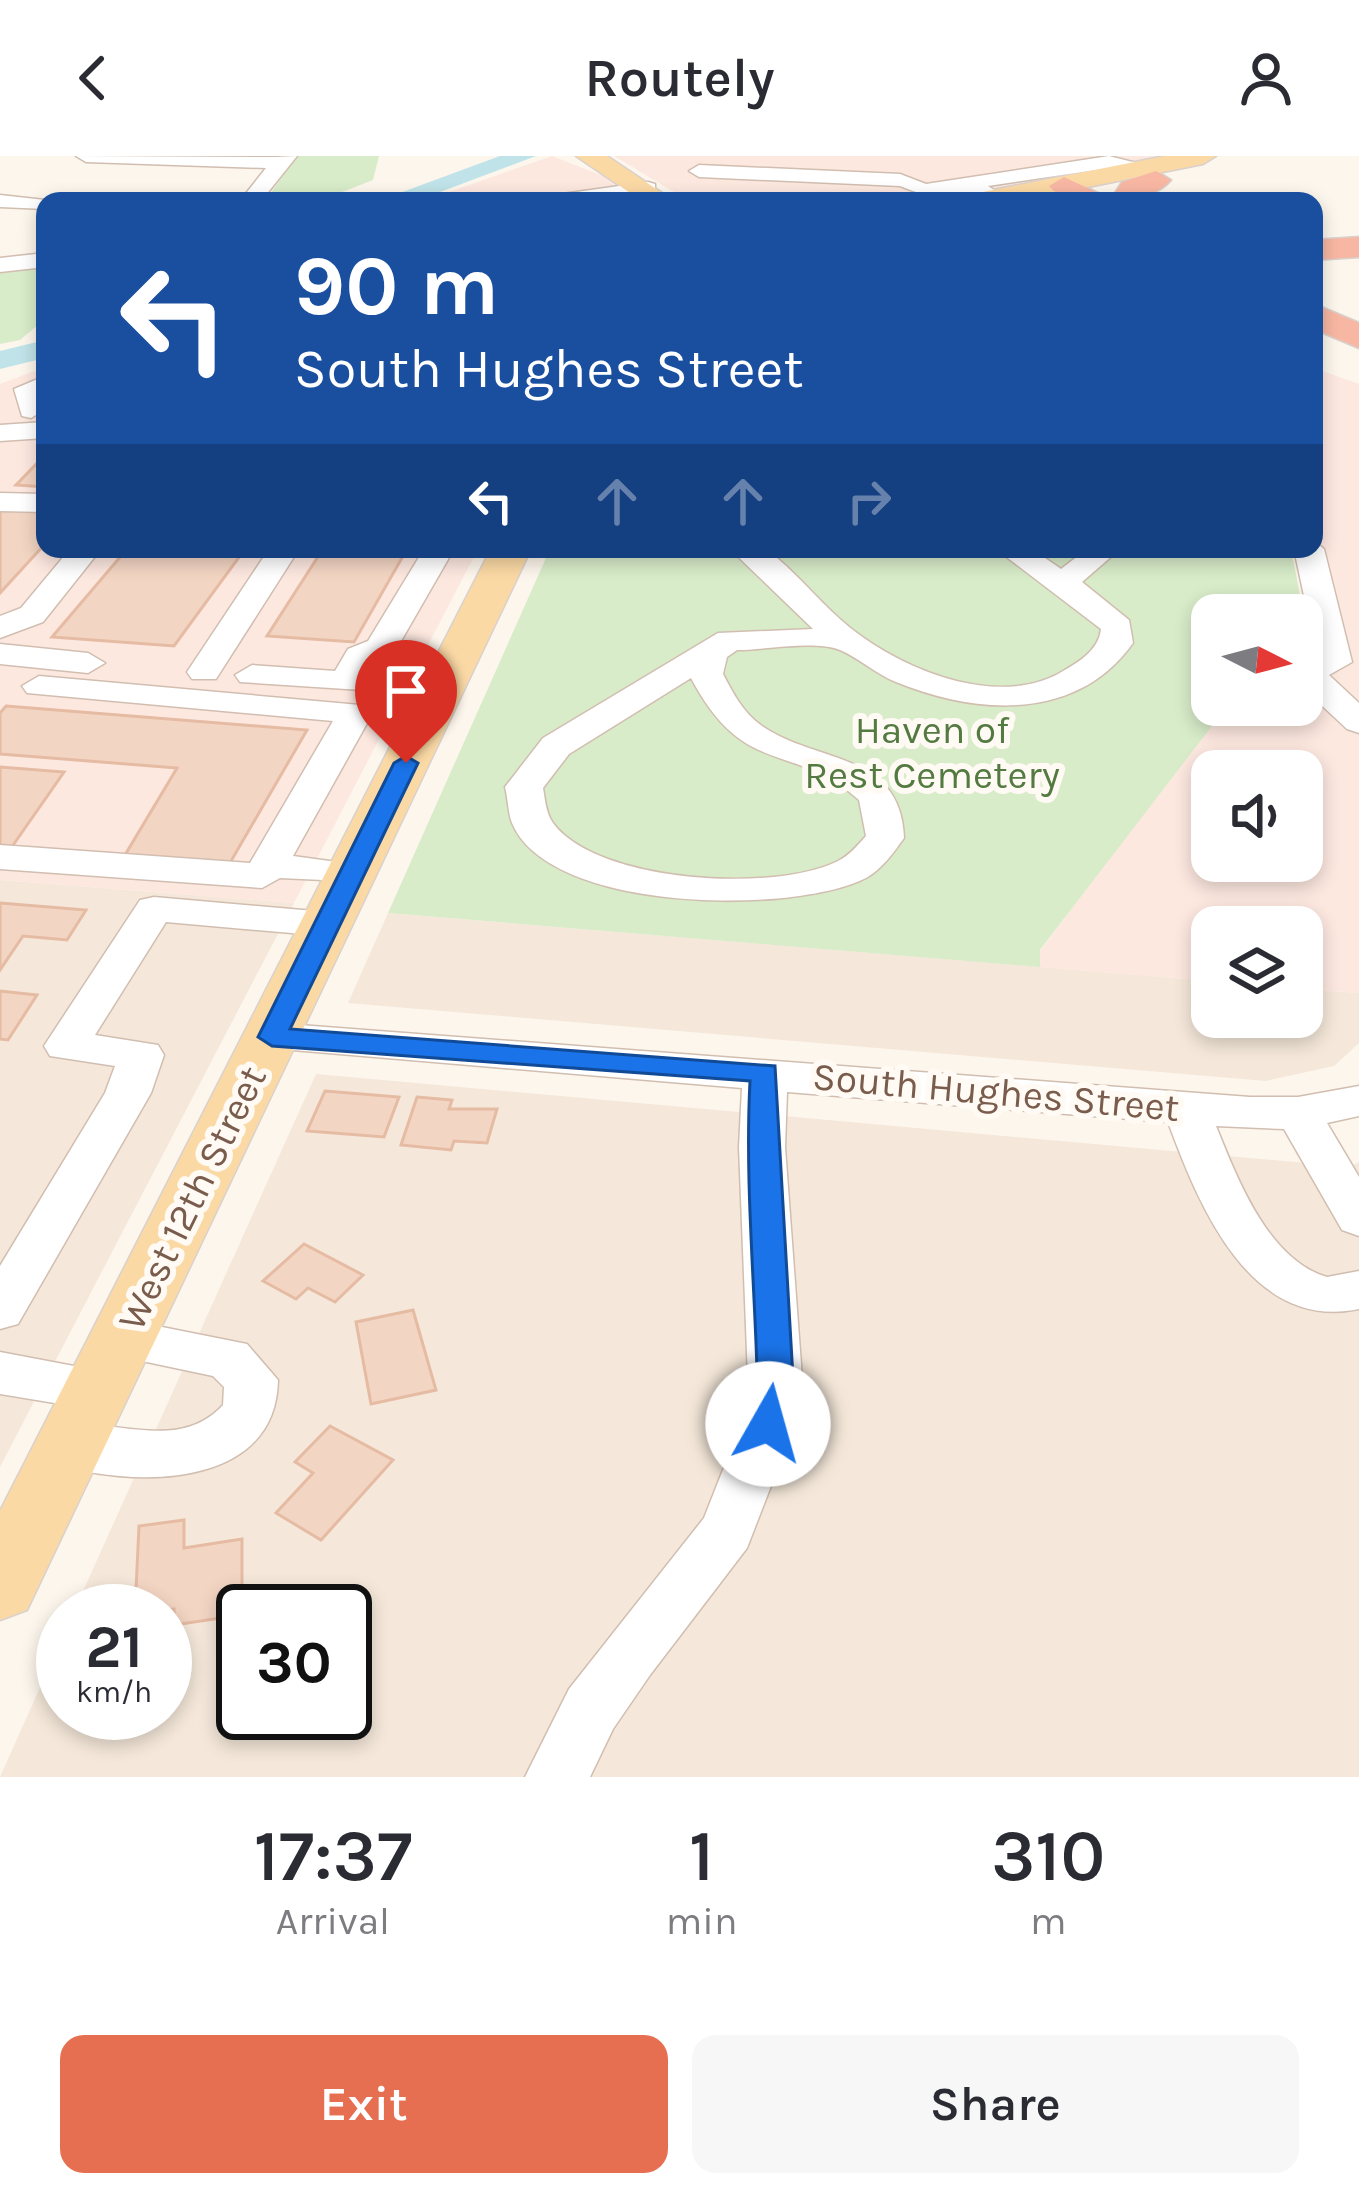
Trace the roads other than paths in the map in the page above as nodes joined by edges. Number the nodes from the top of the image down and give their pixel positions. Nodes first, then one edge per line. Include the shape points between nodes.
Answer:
1 (86, 156) edge
2 (96, 156) edge
3 (109, 156) edge
4 (884, 156) edge
5 (1203, 156) edge
6 (285, 159) edge
7 (1232, 162) dead end
8 (732, 164) edge
9 (583, 165) edge
10 (854, 167) edge
11 (1153, 175) junction
12 (1074, 183) edge
13 (678, 184) edge
14 (879, 190) edge
15 (614, 191) junction
16 (258, 192) edge
17 (608, 192) edge
18 (934, 192) edge
19 (1013, 192) edge
20 (1013, 192) edge
21 (1131, 192) edge
22 (36, 200) edge
23 (0, 201) edge
24 (0, 215) edge
25 (36, 217) edge
26 (1359, 247) edge
27 (1323, 249) edge
28 (36, 261) edge
29 (0, 265) edge
30 (1323, 319) edge
31 (1359, 337) edge
32 (36, 386) edge
33 (30, 423) edge
34 (0, 502) edge
35 (36, 503) edge
36 (79, 558) edge
37 (278, 558) edge
38 (435, 558) edge
39 (507, 558) edge
40 (755, 558) edge
41 (1023, 558) edge
42 (1095, 558) edge
43 (1311, 558) edge
44 (774, 576) junction
45 (1056, 582) junction
46 (0, 628) edge
47 (843, 639) junction
48 (721, 646) junction
49 (0, 654) edge
50 (212, 660) junction
51 (1334, 666) edge
52 (133, 676) junction
53 (338, 682) junction
54 (39, 686) dead end
55 (442, 688) junction
56 (1359, 722) edge
57 (0, 857) edge
58 (268, 866) junction
59 (352, 874) junction
60 (326, 924) junction
61 (272, 1037) junction
62 (765, 1072) junction
63 (1359, 1101) edge
64 (1186, 1108) junction
65 (1298, 1113) junction
66 (1359, 1218) edge
67 (1359, 1290) edge
68 (0, 1310) edge
69 (0, 1372) edge
70 (96, 1392) junction
71 (0, 1587) edge
72 (556, 1777) edge

1 - 2 street
2 - 3 street
3 - 6 street
4 - 14 street
5 - 11 main road
6 - 16 street
7 - 11 main road
8 - 10 street
8 - 13 street
9 - 13 main road
9 - 15 street
10 - 14 street
11 - 12 main road
11 - 12 street
11 - 21 highway
12 - 19 main road
12 - 20 street
13 - 15 street
14 - 18 street via 908,181
15 - 17 street
22 - 23 street
24 - 25 street
26 - 27 highway
28 - 29 street
30 - 31 highway
32 - 33 street via 27,389
34 - 35 street
36 - 46 street via 32,615
37 - 50 street
38 - 53 street via 381,649
39 - 55 main road, West 12th Street
40 - 44 street
41 - 45 street
42 - 45 street
43 - 51 street
44 - 47 street
44 - 48 street via 756,619
45 - 47 street via 1113,620 1116,644 1090,671 1047,692 951,691
47 - 48 street
48 - 48 street via 556,746 524,787 529,826 543,842 586,864 684,887 785,888 852,869 885,838 886,812 876,794 749,733 727,710 706,674
49 - 52 street
50 - 52 street
50 - 53 street
51 - 56 street
52 - 53 street
52 - 54 street
53 - 55 street
53 - 58 street via 352,718
55 - 59 main road, West 12th Street
57 - 58 street via 247,879
58 - 59 street
59 - 60 main road, West 12th Street
60 - 61 main road, West 12th Street
60 - 68 street via 154,909 66,1046 142,1055 128,1093
61 - 62 street, South Hughes Street
61 - 70 main road, West 12th Street
62 - 64 street, South Hughes Street
62 - 72 street via 775,1378 768,1424 727,1531 591,1708
63 - 65 street, South Hughes Street
64 - 65 street, South Hughes Street
64 - 67 street via 1274,1276 1313,1294
65 - 66 street
69 - 70 street
70 - 71 main road, West 12th Street

